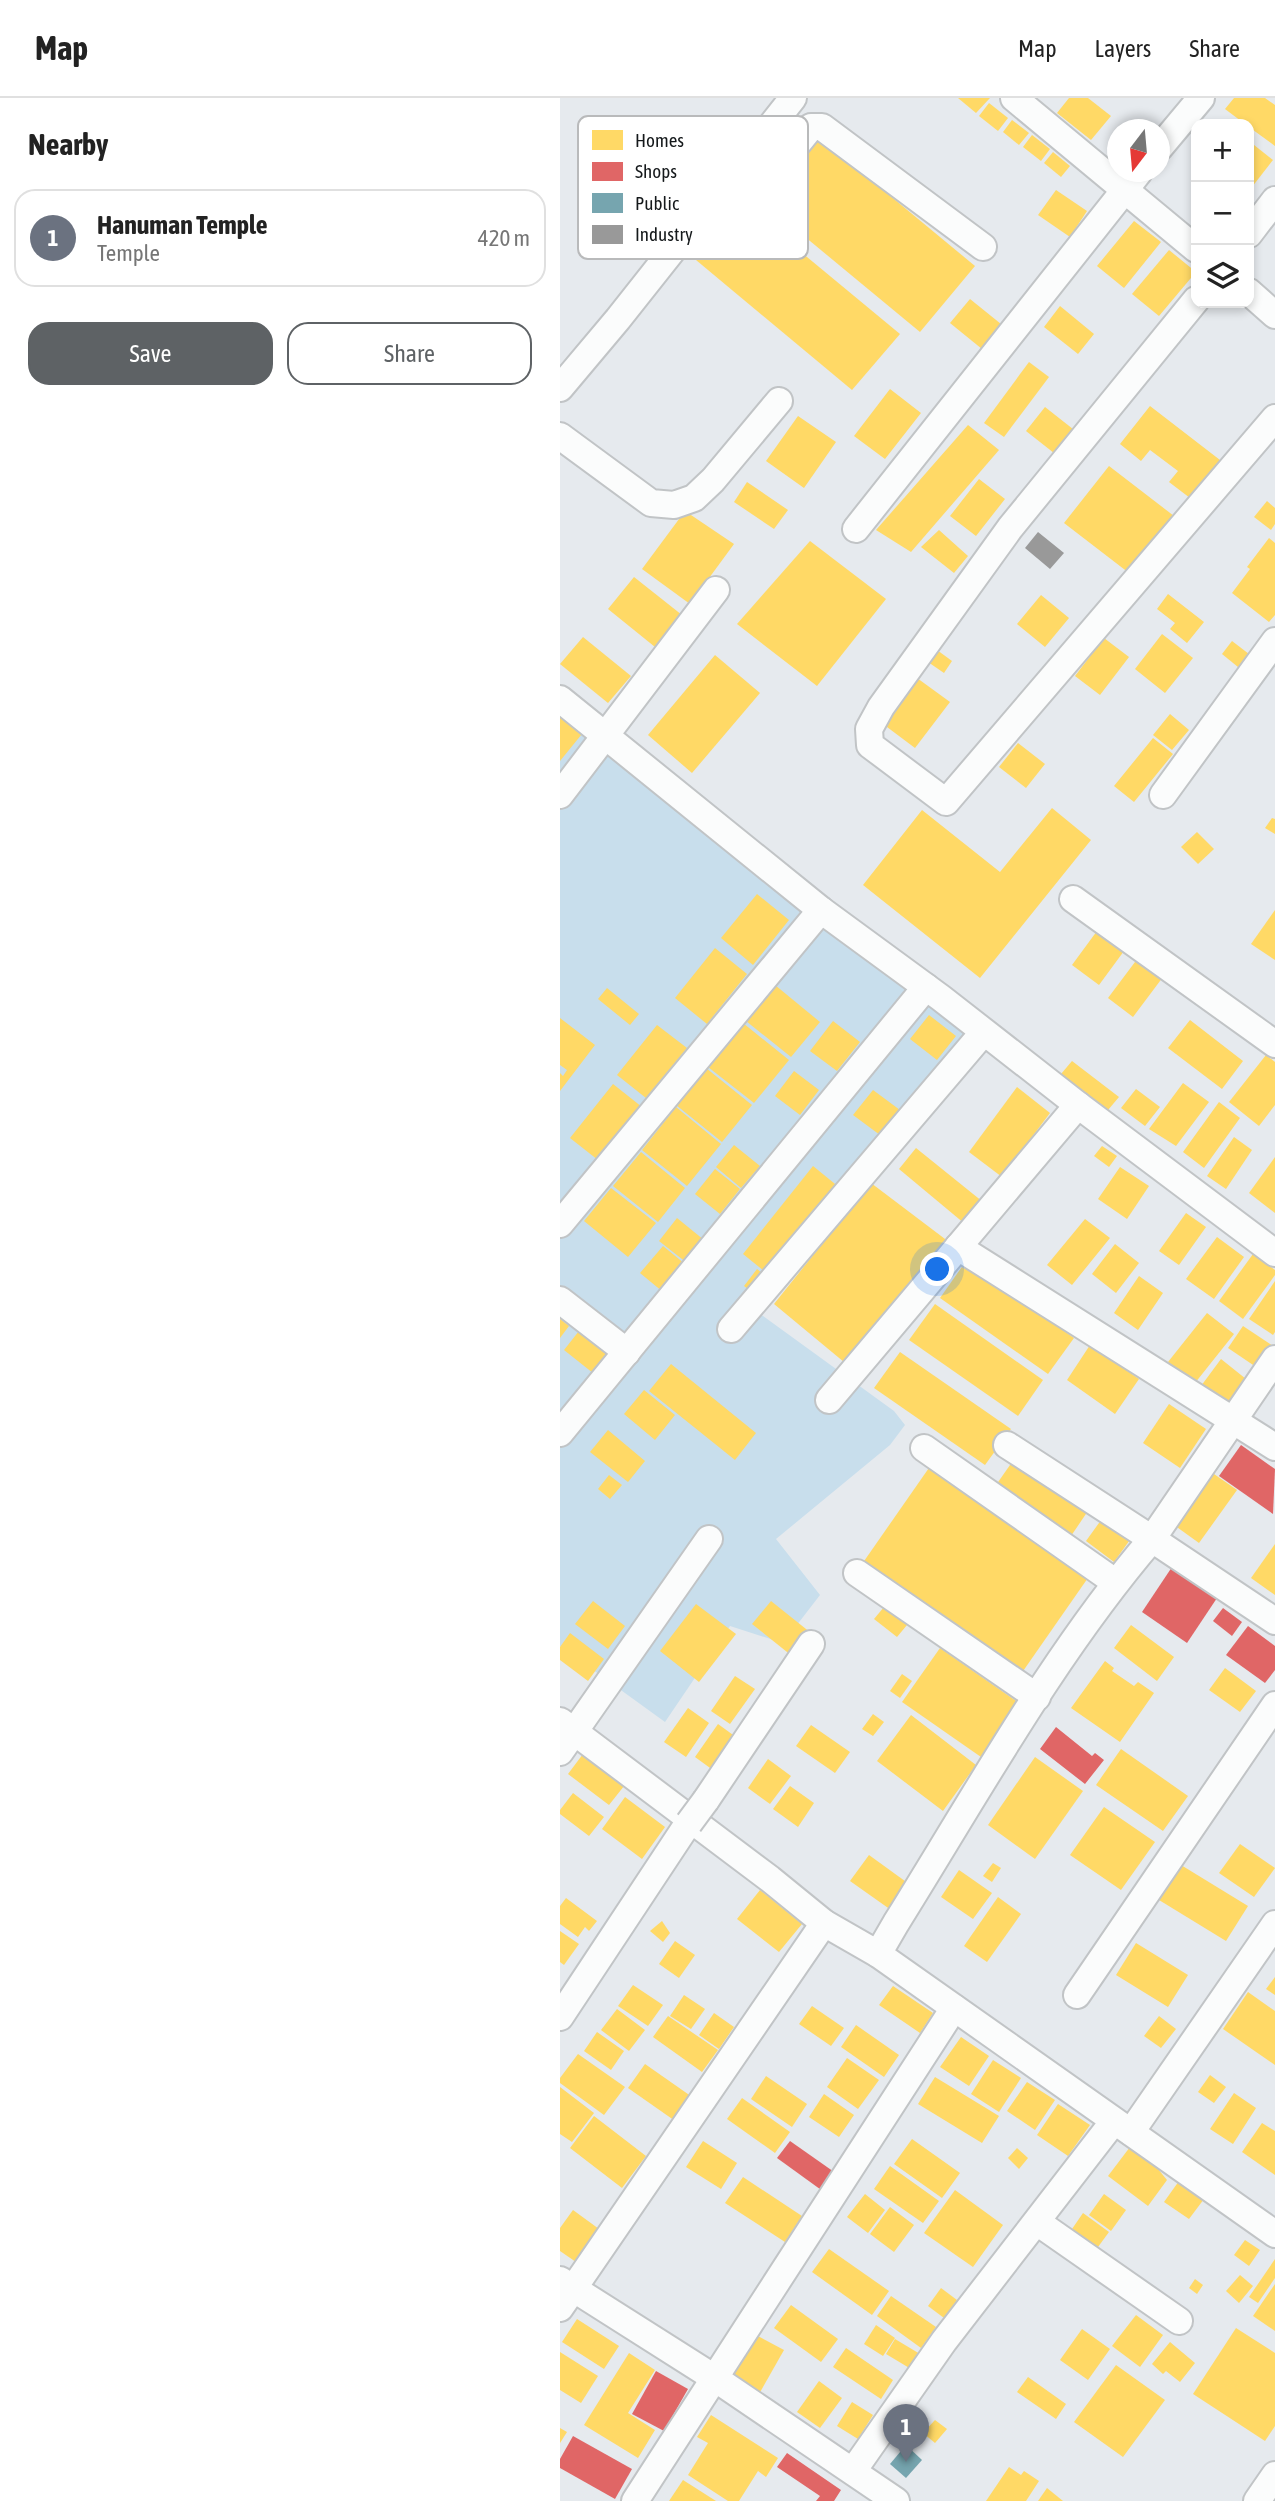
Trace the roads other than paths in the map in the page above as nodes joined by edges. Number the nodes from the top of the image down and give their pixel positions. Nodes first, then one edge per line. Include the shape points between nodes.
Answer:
1 (793, 98) edge
2 (1014, 98) edge
3 (1200, 98) edge
4 (778, 116) edge
5 (808, 131) edge
6 (1170, 135) edge
7 (1107, 164) edge
8 (1130, 182) edge
9 (1132, 182) edge
10 (1275, 200) edge
11 (1254, 227) edge
12 (1192, 245) edge
13 (983, 247) dead end
14 (664, 259) edge
15 (1254, 296) edge
16 (1191, 306) edge
17 (1275, 315) edge
18 (560, 388) edge
19 (779, 401) dead end
20 (1275, 418) edge
21 (560, 436) edge
22 (856, 529) dead end
23 (716, 590) dead end
24 (1274, 644) edge
25 (560, 699) edge
26 (607, 735) junction
27 (560, 795) edge
28 (1163, 795) dead end
29 (1073, 899) dead end
30 (821, 910) junction
31 (926, 987) junction
32 (984, 1032) junction
33 (1275, 1044) edge
34 (1078, 1105) junction
35 (560, 1224) edge
36 (958, 1247) junction
37 (1275, 1253) edge
38 (560, 1300) edge
39 (731, 1329) dead end
40 (627, 1352) junction
41 (1275, 1359) edge
42 (829, 1400) dead end
43 (1233, 1419) junction
44 (560, 1433) edge
45 (1007, 1445) dead end
46 (1275, 1447) edge
47 (923, 1448) dead end
48 (709, 1539) dead end
49 (1152, 1539) junction
50 (857, 1573) dead end
51 (1115, 1581) junction
52 (1275, 1621) edge
53 (811, 1644) dead end
54 (1037, 1697) junction
55 (1275, 1705) edge
56 (574, 1727) edge
57 (695, 1814) junction
58 (824, 1923) junction
59 (1275, 1924) edge
60 (886, 1940) junction
61 (1077, 1995) dead end
62 (954, 2008) junction
63 (560, 2017) edge
64 (1123, 2127) junction
65 (1038, 2222) junction
66 (1275, 2234) edge
67 (564, 2292) edge
68 (1179, 2321) dead end
69 (716, 2379) junction
70 (1275, 2475) edge
71 (860, 2485) edge
72 (635, 2501) edge
73 (896, 2501) edge
74 (1257, 2501) edge

1 - 4 street
2 - 7 street
3 - 6 street
5 - 13 street via 822,127
8 - 22 street
9 - 12 street
10 - 11 street
14 - 18 street
15 - 17 street
16 - 20 street via 1010,528 881,707 869,729 870,744 946,802
19 - 21 street via 713,480 694,498 674,505 651,503
23 - 26 street
24 - 28 street
25 - 26 street
26 - 27 street
26 - 30 street
29 - 33 street
30 - 31 street
30 - 35 street
31 - 32 street
31 - 40 street
32 - 34 street
32 - 39 street
34 - 36 street
34 - 37 street
36 - 42 street
36 - 43 street
38 - 40 street
40 - 44 street
41 - 43 street
43 - 46 street
43 - 49 street
45 - 49 street
47 - 51 street
48 - 56 street
49 - 51 street
49 - 52 street
50 - 54 street
51 - 54 street
53 - 57 street
54 - 60 street
55 - 61 street
56 - 57 street
57 - 58 street
57 - 63 street
58 - 60 street
58 - 67 street
59 - 64 street
60 - 62 street
62 - 64 street
62 - 69 street
64 - 65 street
64 - 66 street
65 - 68 street
65 - 71 street via 944,2341
67 - 69 street
69 - 71 street
69 - 72 street
70 - 74 street
71 - 73 street

